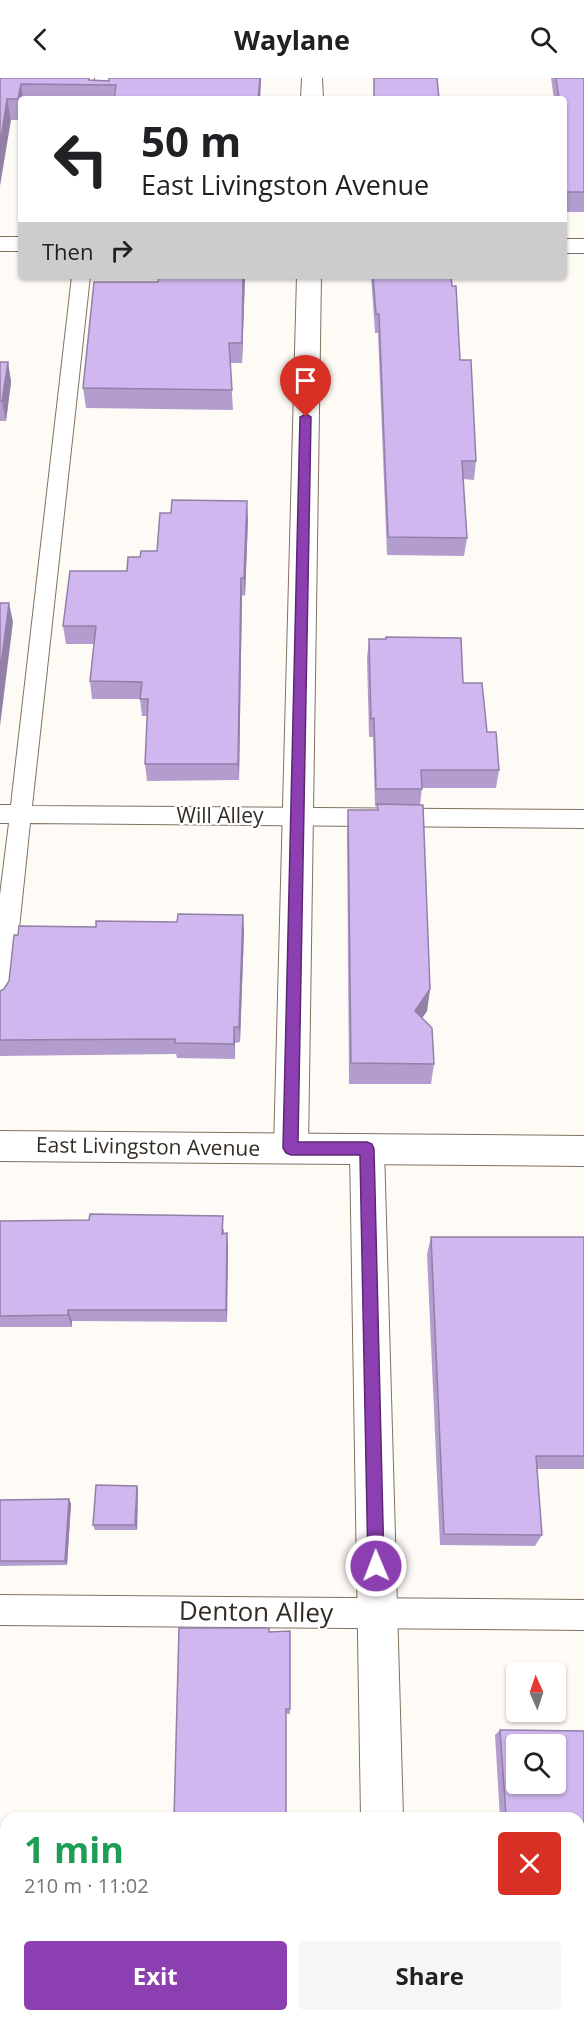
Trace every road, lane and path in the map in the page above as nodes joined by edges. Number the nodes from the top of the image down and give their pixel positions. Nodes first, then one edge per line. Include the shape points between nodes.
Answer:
1 (103, 78) edge
2 (312, 78) edge
3 (101, 96) edge
4 (312, 96) edge
5 (0, 244) edge
6 (18, 244) edge
7 (567, 246) edge
8 (584, 246) edge
9 (81, 279) edge
10 (309, 279) edge
11 (10, 815) edge
12 (298, 817) junction
13 (584, 819) edge
14 (0, 996) edge
15 (0, 1146) edge
16 (291, 1148) junction
17 (367, 1149) junction
18 (584, 1151) edge
19 (0, 1610) edge
20 (377, 1613) junction
21 (584, 1614) edge
22 (382, 1812) edge

1 - 3 lane
2 - 4 street
5 - 6 street
7 - 8 street
9 - 11 lane
10 - 12 street
11 - 12 lane, Will Alley
11 - 14 lane
12 - 13 lane, Will Alley
12 - 16 street
15 - 16 street, East Livingston Avenue
16 - 17 street, East Livingston Avenue
17 - 18 street, East Livingston Avenue
17 - 20 street
19 - 20 lane, Denton Alley
20 - 21 lane, Denton Alley
20 - 22 street

